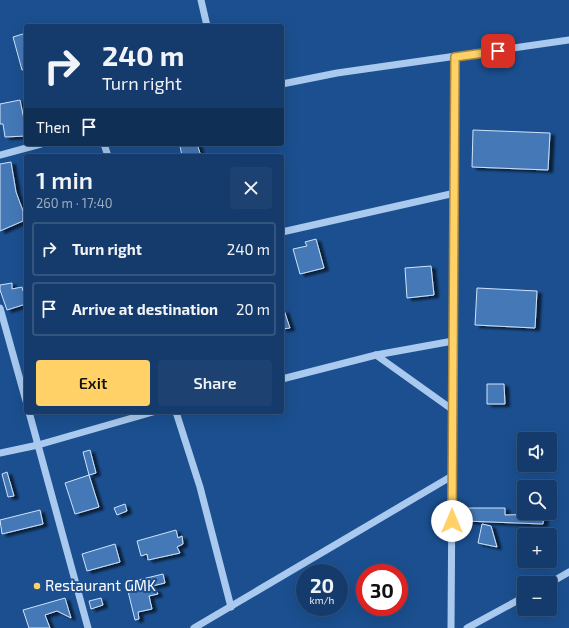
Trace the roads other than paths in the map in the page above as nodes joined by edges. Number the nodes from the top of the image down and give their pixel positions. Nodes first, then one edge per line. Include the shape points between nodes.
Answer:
1 (200, 0) edge
2 (206, 24) edge
3 (569, 40) edge
4 (455, 57) junction
5 (284, 84) edge
6 (34, 146) edge
7 (0, 155) edge
8 (454, 193) junction
9 (284, 232) edge
10 (0, 308) edge
11 (453, 341) junction
12 (376, 355) junction
13 (284, 378) edge
14 (24, 394) edge
15 (453, 410) junction
16 (30, 414) edge
17 (146, 414) edge
18 (177, 414) edge
19 (38, 445) junction
20 (0, 453) edge
21 (452, 476) junction
22 (569, 572) edge
23 (557, 579) edge
24 (517, 601) edge
25 (231, 607) junction
26 (88, 628) edge
27 (194, 628) edge
28 (451, 628) edge
29 (467, 628) edge

1 - 2 street
3 - 4 street
4 - 5 street via 337,73
4 - 8 street
6 - 7 street
8 - 9 street
8 - 11 street
10 - 14 street
11 - 12 street
11 - 15 street
12 - 13 street
12 - 15 street
15 - 21 street
16 - 19 street
17 - 19 street
18 - 25 street via 200,487
19 - 20 street
19 - 26 street
21 - 25 street
21 - 28 street
22 - 23 street
24 - 29 street
25 - 27 street

